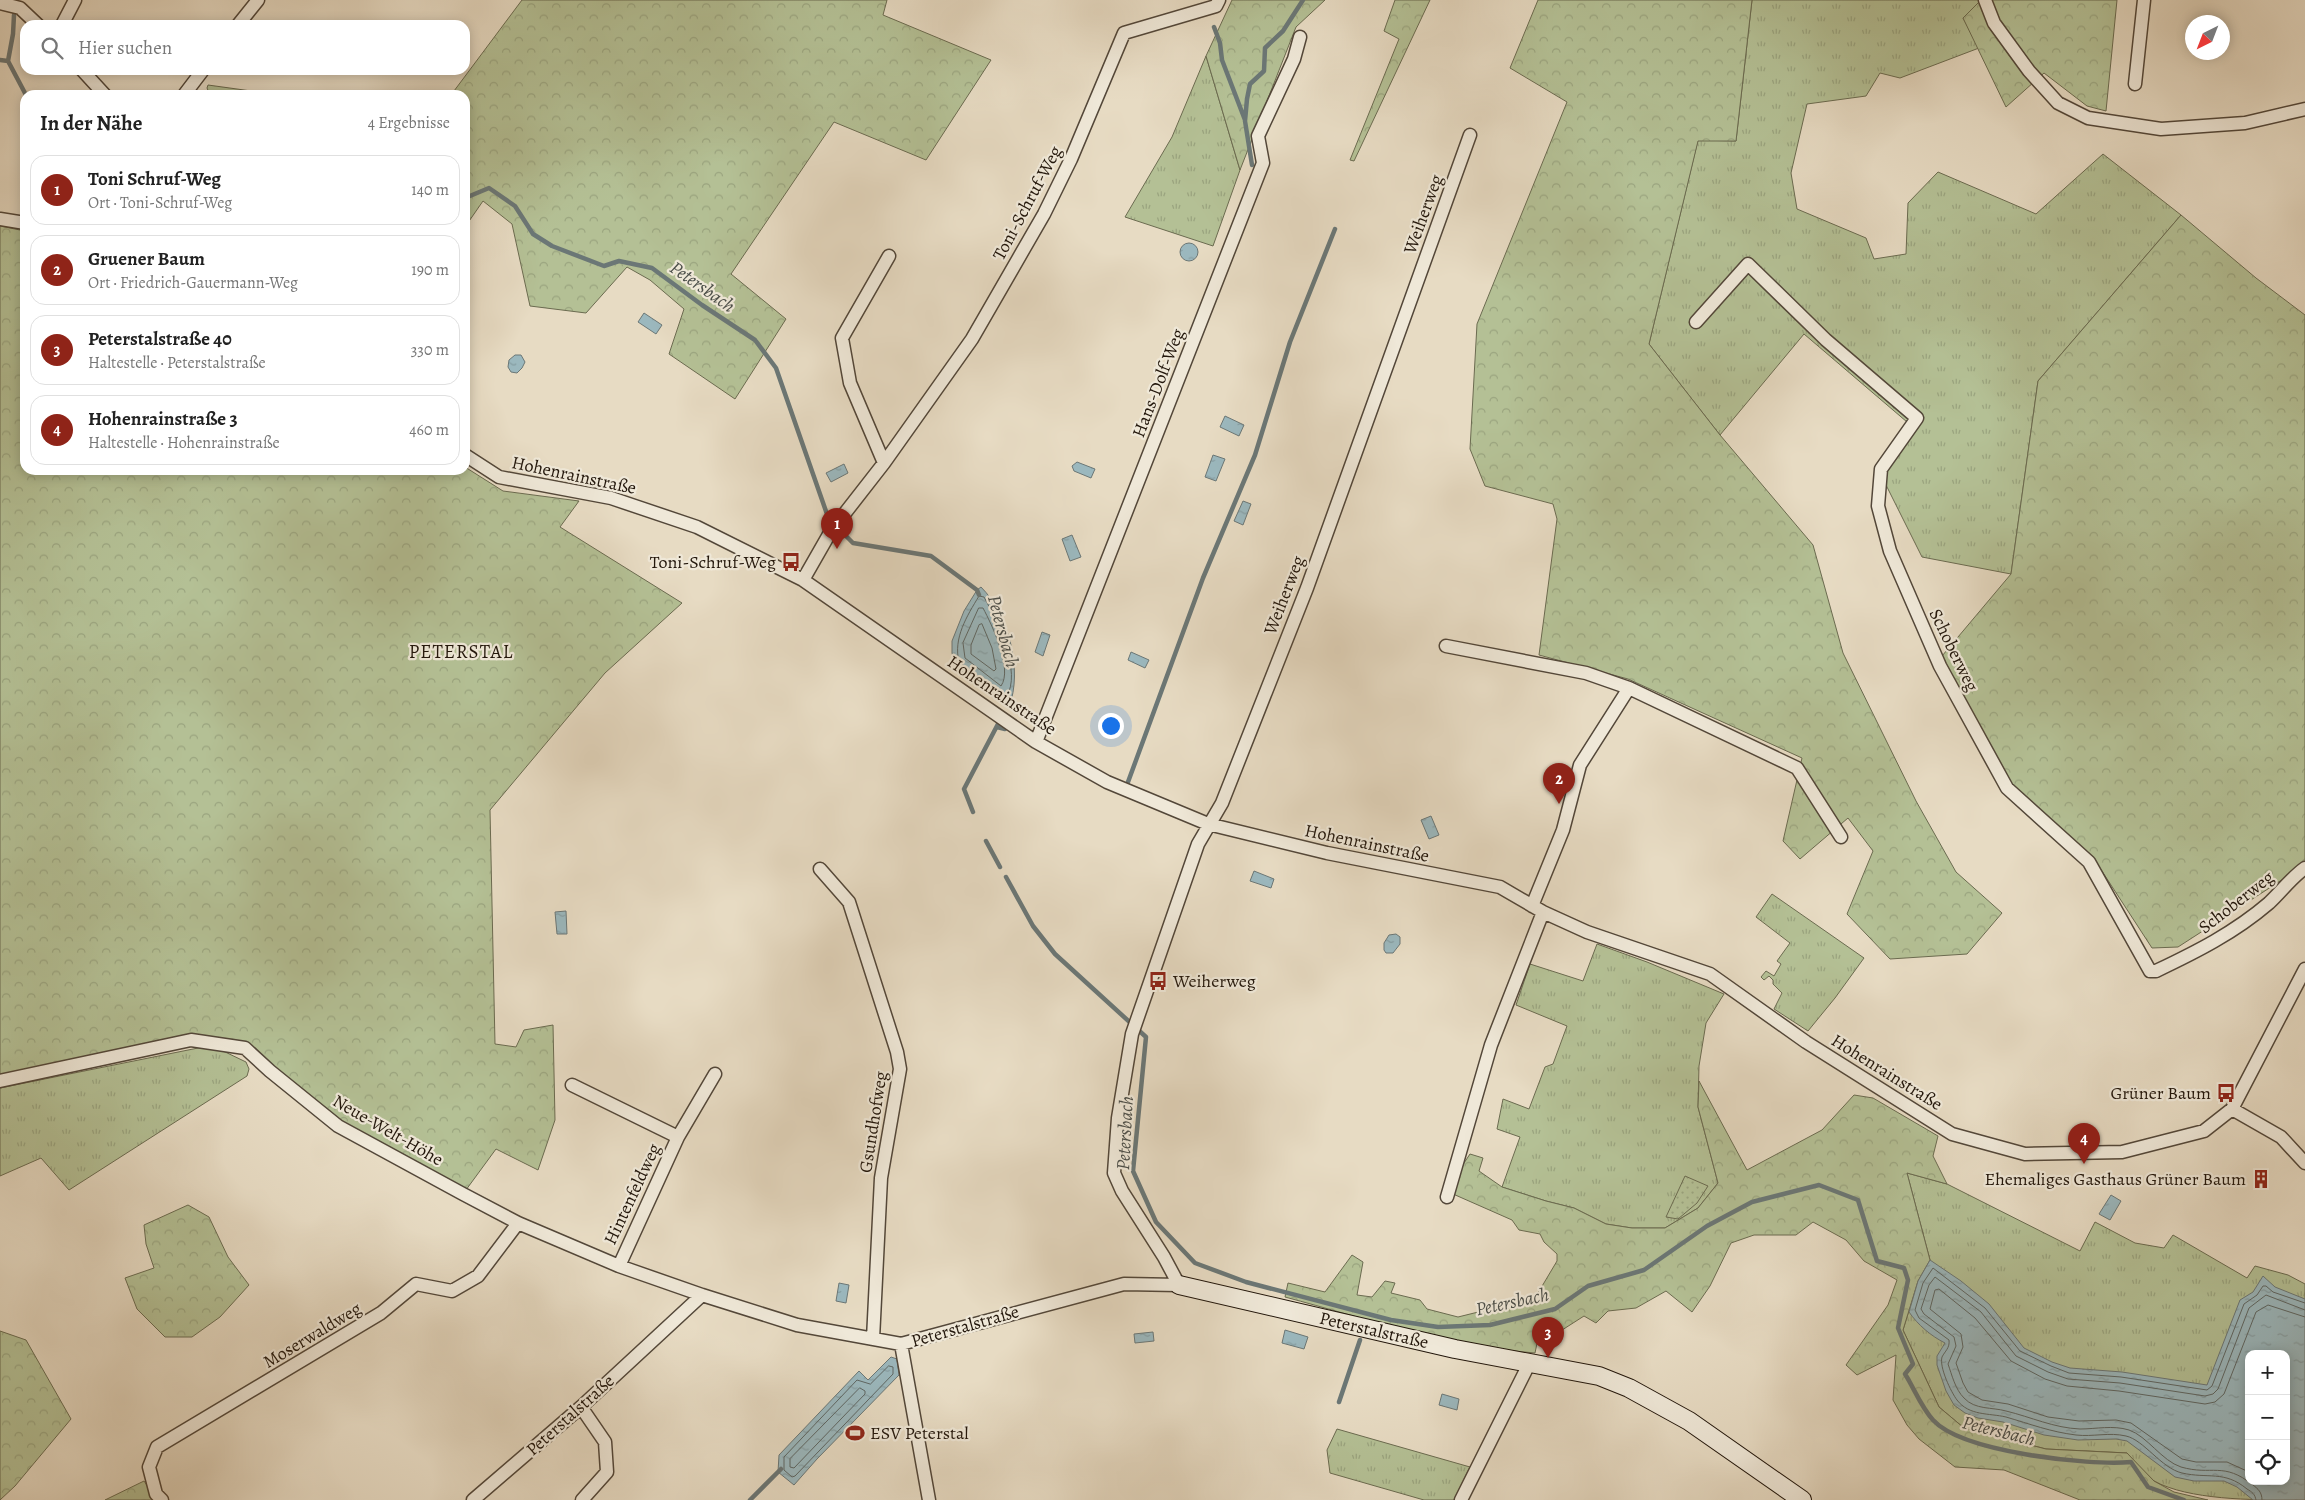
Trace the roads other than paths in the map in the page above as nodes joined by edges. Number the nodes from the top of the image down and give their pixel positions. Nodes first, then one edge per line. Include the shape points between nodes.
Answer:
1 (75, 0) edge
2 (258, 0) edge
3 (1219, 0) edge
4 (1984, 0) edge
5 (2144, 0) edge
6 (0, 3) edge
7 (19, 4) edge
8 (33, 20) edge
9 (65, 20) edge
10 (242, 20) edge
11 (1300, 37) dead end
12 (87, 75) edge
13 (199, 75) edge
14 (2135, 84) dead end
15 (100, 90) edge
16 (188, 90) edge
17 (2305, 109) edge
18 (1470, 135) dead end
19 (0, 219) edge
20 (20, 222) edge
21 (889, 256) dead end
22 (1696, 322) dead end
23 (470, 458) edge
24 (884, 463) junction
25 (803, 580) junction
26 (1446, 646) dead end
27 (1629, 688) junction
28 (1036, 742) junction
29 (1208, 824) junction
30 (1841, 837) dead end
31 (2305, 868) edge
32 (820, 869) dead end
33 (1538, 909) junction
34 (2305, 970) edge
35 (715, 1074) dead end
36 (0, 1081) edge
37 (572, 1085) dead end
38 (2232, 1109) junction
39 (678, 1138) junction
40 (2305, 1163) edge
41 (1447, 1197) dead end
42 (518, 1223) junction
43 (619, 1266) junction
44 (1179, 1285) junction
45 (702, 1295) junction
46 (874, 1339) junction
47 (902, 1344) junction
48 (1529, 1364) junction
49 (581, 1407) junction
50 (162, 1500) edge
51 (473, 1500) edge
52 (582, 1500) edge
53 (928, 1500) edge
54 (1461, 1500) edge
55 (1802, 1500) edge

1 - 9 street
2 - 10 street
3 - 24 street, Toni-Schruf-Weg via 1216,6 1124,33 1044,214 972,339
4 - 17 street via 1994,23 2029,71 2058,103 2088,118 2161,129 2244,124
5 - 14 street
6 - 7 street
7 - 8 street
11 - 28 street, Hans-Dolf-Weg via 1294,59 1258,136 1263,163
12 - 15 street
13 - 16 street
18 - 29 street, Weiherweg via 1306,588 1222,803
19 - 20 street
21 - 24 street via 842,338 850,383
22 - 31 street, Schoberweg via 1748,264 1826,340 1916,418 1881,469 1878,506 1890,551 1940,666 2007,788 2089,862 2150,971 2206,948 2228,935 2269,903
23 - 25 street, Hohenrainstraße via 499,478 611,498 697,527
24 - 25 street, Toni-Schruf-Weg via 831,531
25 - 28 street, Hohenrainstraße
26 - 27 street via 1586,673
27 - 30 street via 1797,768
27 - 33 street via 1580,765
28 - 29 street, Hohenrainstraße via 1107,782
29 - 33 street, Hohenrainstraße via 1327,853 1500,888
29 - 44 street, Weiherweg via 1198,844 1134,1029 1118,1118 1114,1173
32 - 46 street, Gsundhofweg via 848,902 900,1068 881,1178
33 - 38 street, Hohenrainstraße via 1586,932 1710,974 1806,1042 1952,1134 2025,1154 2122,1152 2204,1131
33 - 41 street via 1491,1045
34 - 38 street
35 - 39 street, Hintenfeldweg
36 - 42 street, Neue-Welt-Höhe via 191,1040 245,1048 338,1126
37 - 39 street, Hintenfeldweg
38 - 40 street via 2281,1137
39 - 43 street, Hintenfeldweg
42 - 43 street, Neue-Welt-Höhe
42 - 50 street, Moserwaldweg via 478,1276 452,1291 416,1284 381,1313 157,1447 149,1467 156,1494
43 - 45 street, Neue-Welt-Höhe
44 - 47 street, Peterstalstraße via 1124,1284
44 - 48 street, Peterstalstraße
45 - 46 street, Peterstalstraße via 797,1325
45 - 49 street, Peterstalstraße
46 - 47 street, Peterstalstraße
47 - 53 street
48 - 54 street
48 - 55 street, Peterstalstraße via 1599,1376 1629,1388 1689,1421
49 - 51 street, Peterstalstraße
49 - 52 street via 605,1442 608,1472

